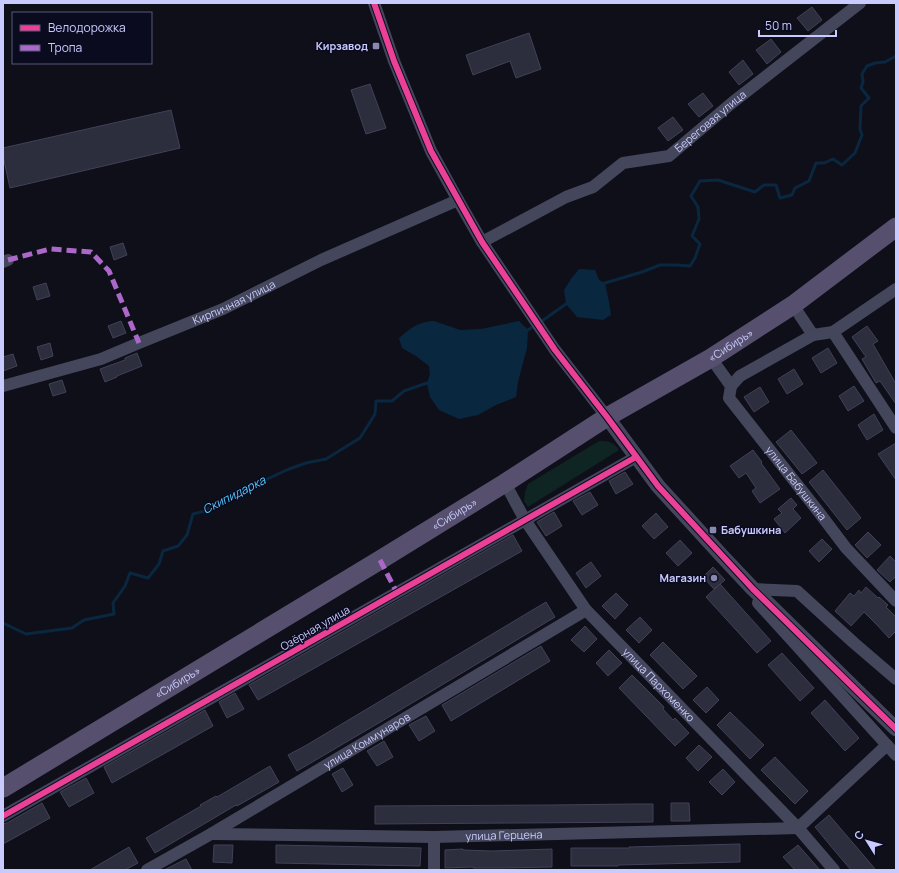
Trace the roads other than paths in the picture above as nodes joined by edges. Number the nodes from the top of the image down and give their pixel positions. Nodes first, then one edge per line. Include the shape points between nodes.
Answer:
1 (374, 3) edge
2 (860, 3) edge
3 (458, 200) junction
4 (896, 227) edge
5 (482, 242) junction
6 (896, 289) edge
7 (793, 305) junction
8 (833, 332) junction
9 (813, 335) junction
10 (711, 358) junction
11 (3, 386) edge
12 (731, 386) junction
13 (607, 417) junction
14 (896, 428) edge
15 (636, 457) junction
16 (505, 483) junction
17 (525, 520) junction
18 (722, 556) junction
19 (753, 589) junction
20 (896, 601) edge
21 (586, 610) junction
22 (896, 679) edge
23 (896, 729) edge
24 (887, 745) junction
25 (896, 755) edge
26 (3, 788) edge
27 (3, 816) edge
28 (798, 828) junction
29 (211, 834) junction
30 (434, 837) junction
31 (147, 870) edge
32 (434, 870) edge
33 (834, 870) edge

1 - 3 street via 431,151
2 - 5 street, Береговая улица via 733,102 669,156 623,163 593,187 566,196
3 - 5 street
3 - 11 street, Кирпичная улица via 320,260 223,309 101,359
4 - 7 main road, «Сибирь»
5 - 13 street via 555,350
6 - 8 street
7 - 9 street
7 - 10 main road, «Сибирь»
8 - 9 street
8 - 14 street
9 - 12 street via 740,376
10 - 12 street, улица Бабушкина
10 - 13 main road, «Сибирь»
12 - 20 street, улица Бабушкина via 729,398 846,548
13 - 15 street
13 - 16 main road, «Сибирь»
15 - 17 street, Озёрная улица
15 - 18 street via 658,486
16 - 17 street, улица Пархоменко
16 - 26 main road, «Сибирь»
17 - 21 street, улица Пархоменко
17 - 27 street, Озёрная улица
18 - 19 street
18 - 24 street via 748,592
19 - 22 street via 797,591
19 - 23 street
21 - 28 street, улица Пархоменко
21 - 29 street, улица Коммунаров
24 - 25 street
24 - 28 street
28 - 30 street, улица Герцена
28 - 33 street, улица Пархоменко
29 - 30 street, улица Герцена
29 - 31 street, улица Коммунаров
30 - 32 street

